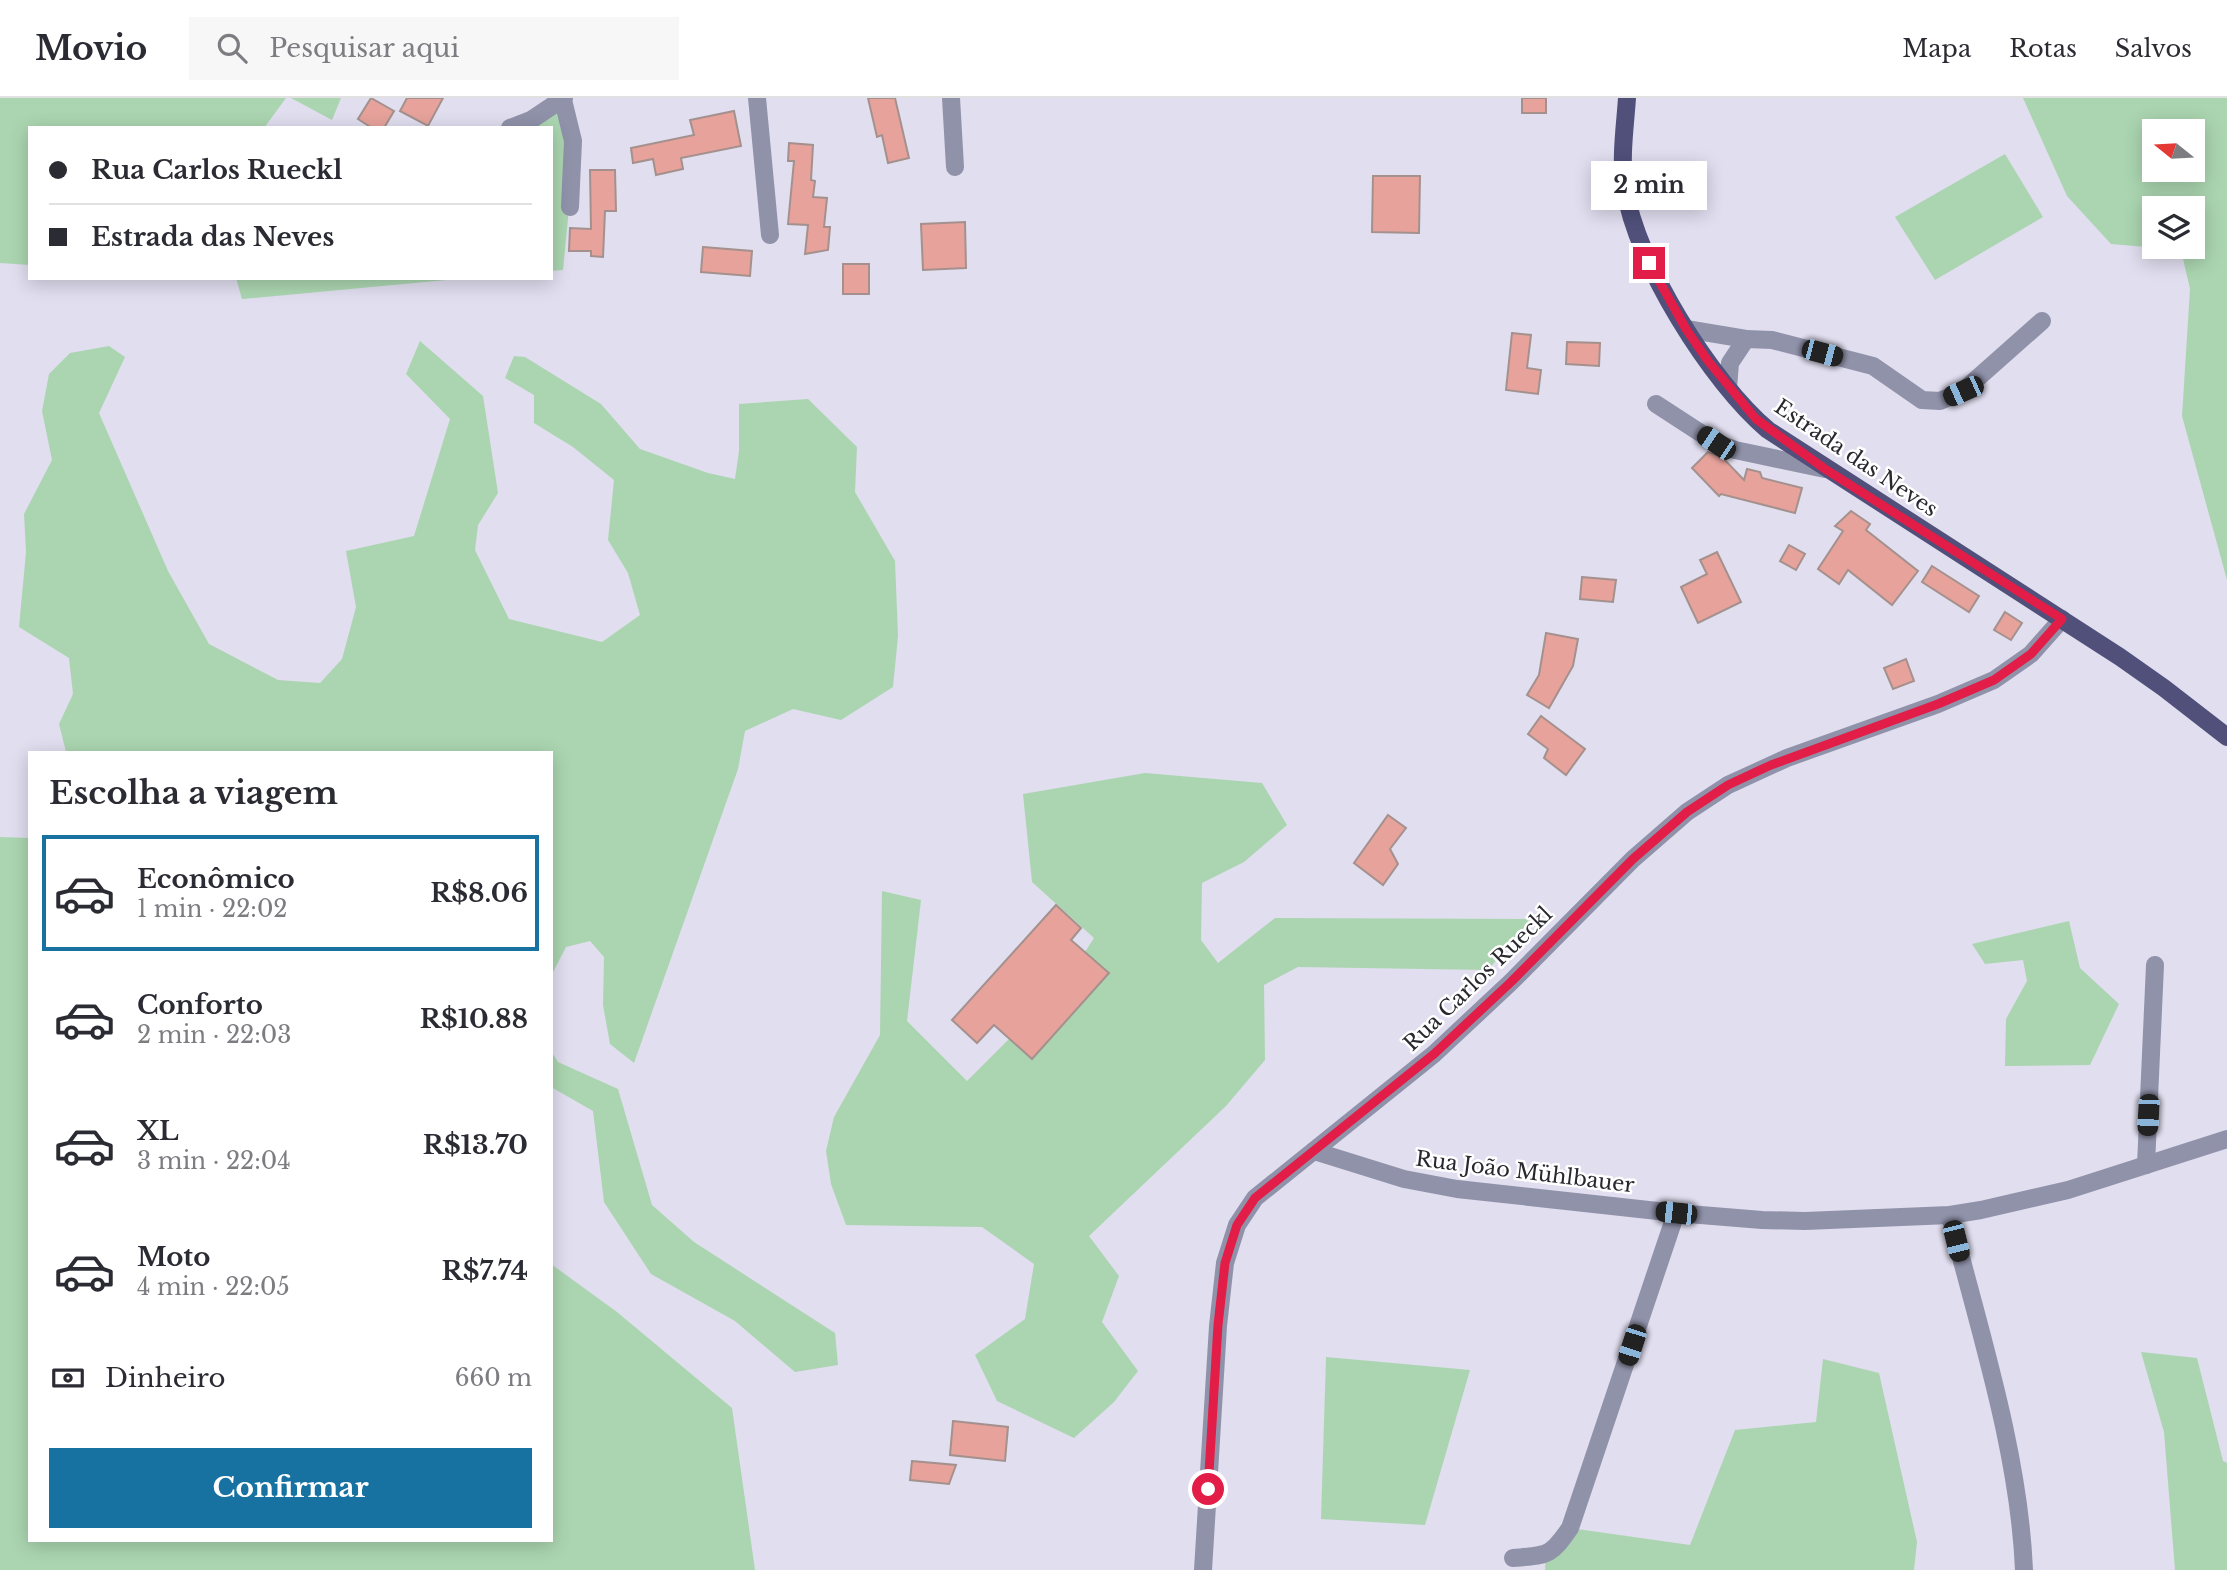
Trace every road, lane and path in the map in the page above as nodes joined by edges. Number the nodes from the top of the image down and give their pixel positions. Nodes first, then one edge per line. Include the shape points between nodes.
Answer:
1 (757, 98) edge
2 (951, 98) edge
3 (1627, 98) edge
4 (564, 99) edge
5 (515, 126) edge
6 (955, 167) dead end
7 (570, 207) dead end
8 (770, 235) dead end
9 (2042, 320) dead end
10 (1686, 329) junction
11 (1746, 339) junction
12 (1728, 388) junction
13 (1656, 404) dead end
14 (1825, 469) junction
15 (2062, 619) junction
16 (2227, 737) edge
17 (2155, 965) dead end
18 (2227, 1139) edge
19 (1314, 1151) junction
20 (2146, 1165) junction
21 (1676, 1213) junction
22 (1950, 1215) junction
23 (1513, 1558) dead end
24 (1203, 1570) edge
25 (2024, 1570) edge

1 - 8 street
2 - 6 street
3 - 10 main road, Estrada das Neves via 1623,160 1628,206 1649,263
4 - 5 street
4 - 7 street via 573,141
9 - 11 street via 1963,391 1940,401 1923,400 1873,366 1772,340
10 - 11 street
10 - 12 main road, Estrada das Neves
11 - 12 street via 1730,363
12 - 14 main road, Estrada das Neves via 1762,425
13 - 14 street via 1716,443
14 - 15 main road, Estrada das Neves
15 - 16 main road, Estrada das Neves
15 - 19 street, Rua Carlos Rueckl via 2031,654 1994,680 1787,758 1698,804 1633,859 1434,1054
17 - 20 street
18 - 20 street, Rua João Mühlbauer
19 - 21 street, Rua João Mühlbauer via 1405,1179 1457,1189
19 - 24 street, Rua Carlos Rueckl via 1255,1198 1231,1239 1218,1325
20 - 22 street, Rua João Mühlbauer via 2068,1191
21 - 22 street, Rua João Mühlbauer via 1805,1221
21 - 23 street via 1570,1528 1546,1556
22 - 25 street via 2013,1469

